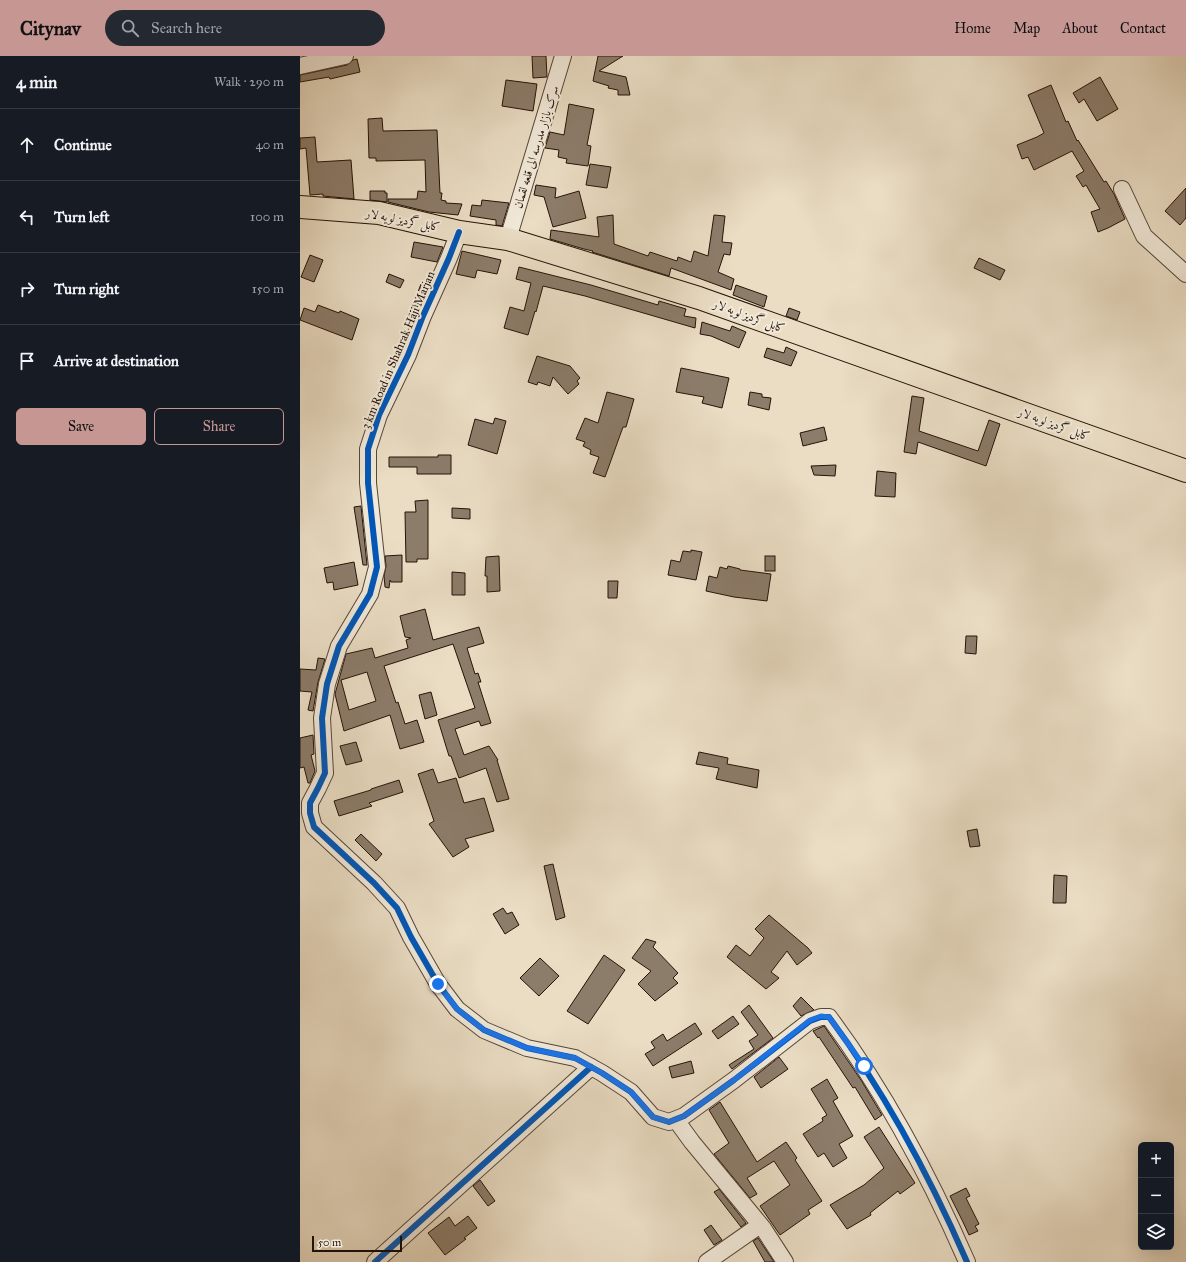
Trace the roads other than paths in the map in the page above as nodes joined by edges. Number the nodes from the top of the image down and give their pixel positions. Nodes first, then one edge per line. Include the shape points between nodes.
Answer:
1 (345, 56) edge
2 (563, 56) edge
3 (300, 66) edge
4 (1122, 189) dead end
5 (300, 207) edge
6 (459, 232) junction
7 (508, 239) junction
8 (1186, 274) edge
9 (1186, 471) edge
10 (591, 1067) junction
11 (676, 1120) junction
12 (760, 1225) junction
13 (375, 1262) edge
14 (707, 1262) edge
15 (785, 1262) edge
16 (967, 1262) edge

1 - 3 street
2 - 7 street, سرک بازار مدرسه الی قلعه لقمان
4 - 8 street via 1144,236
5 - 6 highway, کابل گردیز لویه لار via 379,213
6 - 7 highway, کابل گردیز لویه لار
6 - 10 street, 3 km Road in Shahrak Haji Marjan via 408,355 379,415 368,449 368,483 377,567 370,594 339,646 329,677 322,718 324,773 310,803 310,813 314,827 397,908 438,984 457,1009 484,1030 527,1048 575,1058
7 - 9 highway, کابل گردیز لویه لار via 699,298
10 - 11 street, 3 km Road in Shahrak Haji Marjan via 631,1092 653,1117 669,1122
10 - 13 street
11 - 12 street
11 - 16 street via 728,1084 810,1020 821,1016 829,1017 864,1066 913,1151 950,1222
12 - 14 street
12 - 15 street

